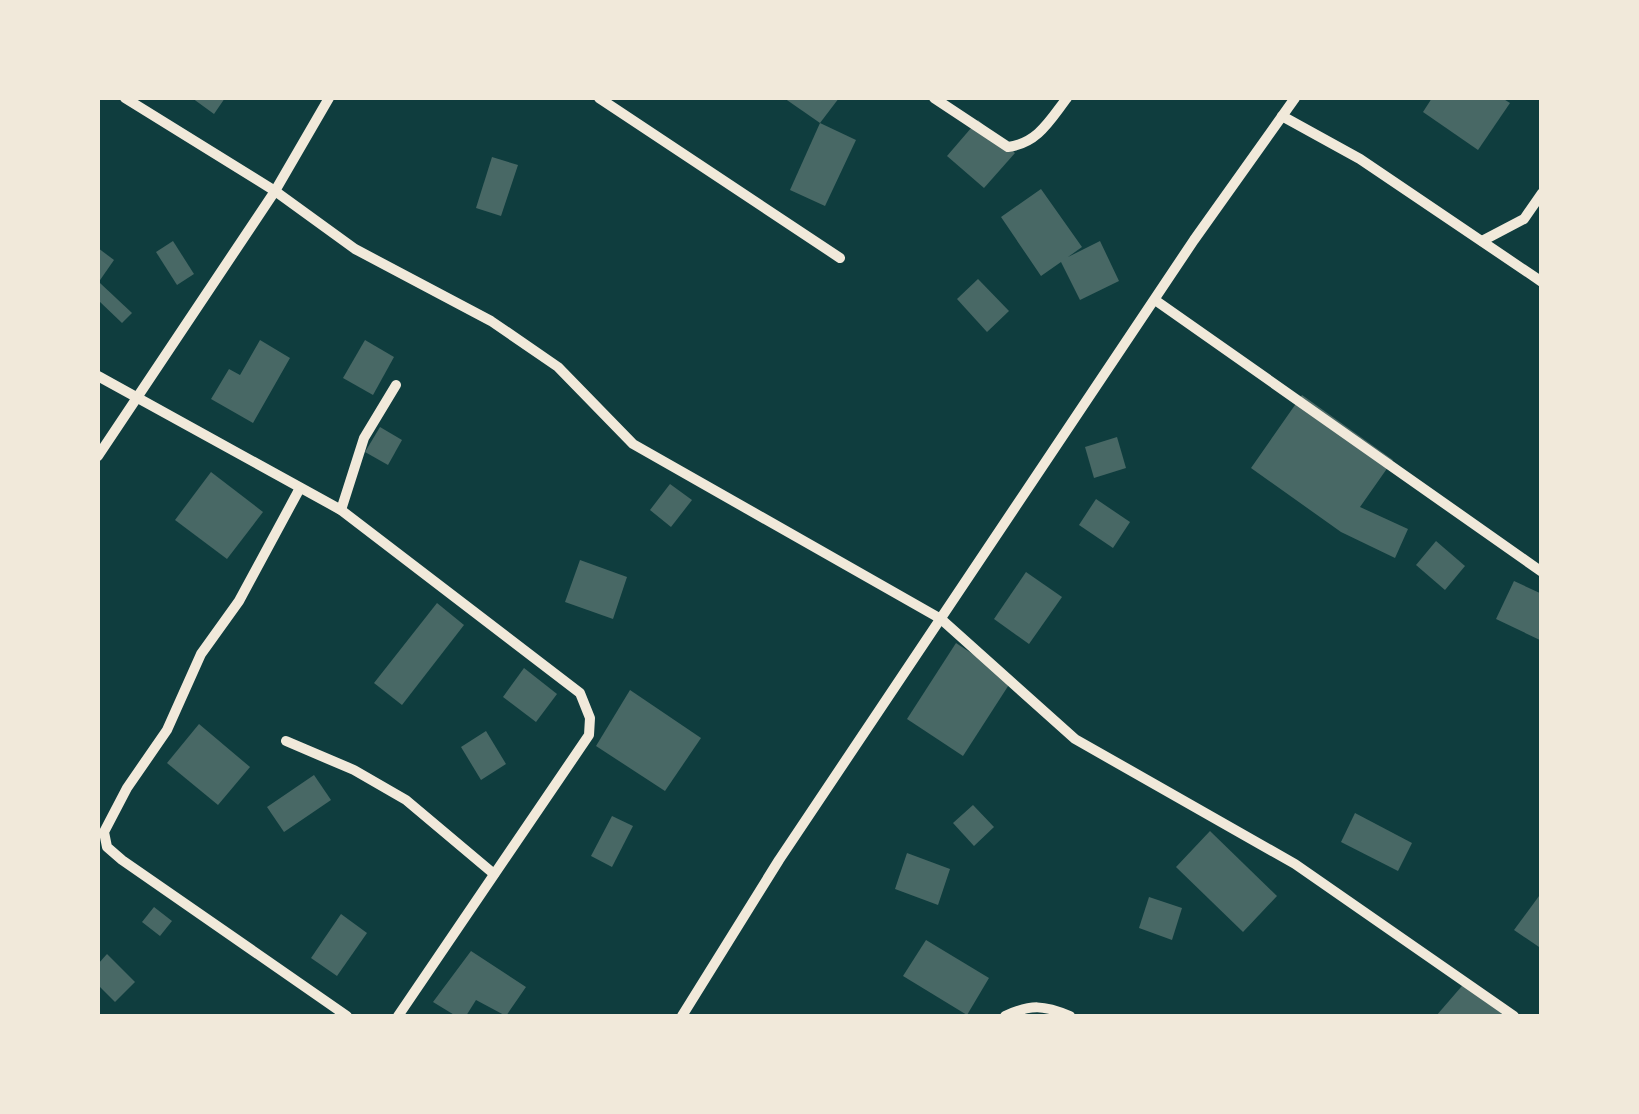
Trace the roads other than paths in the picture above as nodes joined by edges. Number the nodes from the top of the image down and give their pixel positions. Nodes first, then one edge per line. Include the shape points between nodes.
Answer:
1 (125, 98) edge
2 (329, 98) edge
3 (598, 98) edge
4 (934, 98) edge
5 (1067, 98) edge
6 (1295, 98) edge
7 (1282, 116) junction
8 (276, 191) junction
9 (1542, 193) edge
10 (1482, 240) junction
11 (840, 258) dead end
12 (1542, 282) edge
13 (1155, 300) junction
14 (98, 376) edge
15 (396, 385) dead end
16 (136, 399) junction
17 (98, 456) edge
18 (300, 488) junction
19 (340, 510) junction
20 (1542, 572) edge
21 (942, 619) junction
22 (286, 741) dead end
23 (494, 874) junction
24 (346, 1016) edge
25 (398, 1016) edge
26 (682, 1016) edge
27 (1005, 1016) edge
28 (1070, 1016) edge
29 (1514, 1016) edge

1 - 8 street
2 - 8 street
3 - 11 street
4 - 5 street via 1008,147 1039,135
6 - 7 street
7 - 10 street
7 - 13 street
8 - 16 street
8 - 21 street via 355,249 461,302 558,367 633,444
9 - 10 street via 1524,219
10 - 12 street
13 - 20 street
13 - 21 street
14 - 16 street
15 - 19 street via 364,438
16 - 17 street
16 - 18 street
18 - 19 street
18 - 24 street via 239,601 201,654 168,730 104,832 107,847 122,860
19 - 23 street via 580,693 589,734
21 - 26 street
21 - 29 street via 1075,739 1295,864
22 - 23 street via 406,800
23 - 25 street
27 - 28 street via 1027,1005

